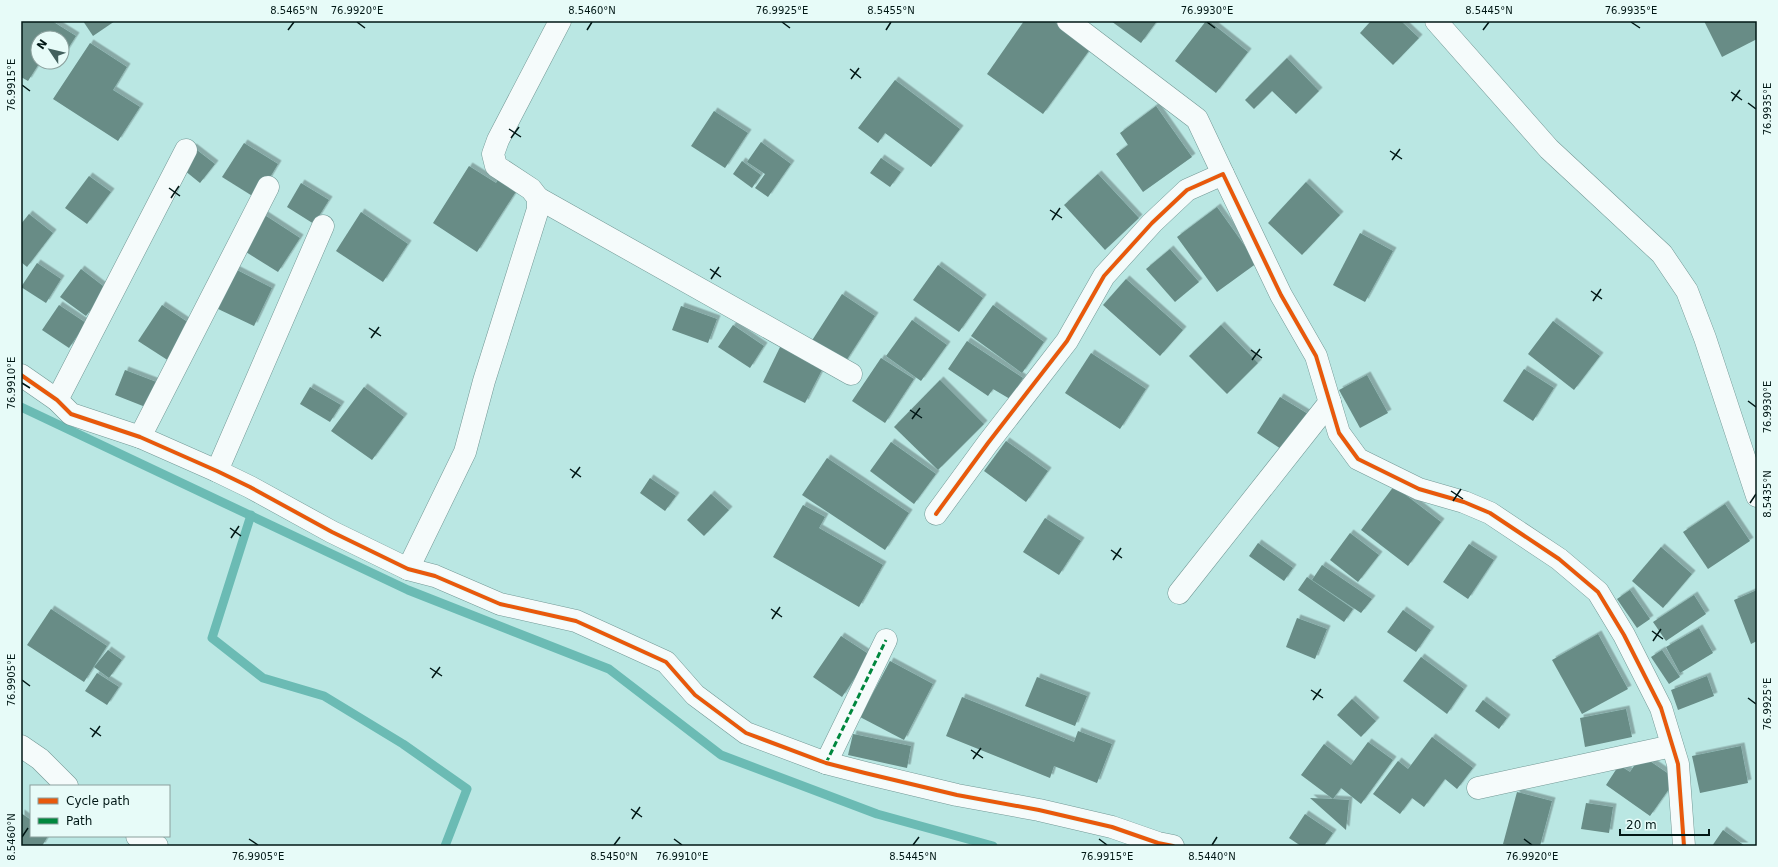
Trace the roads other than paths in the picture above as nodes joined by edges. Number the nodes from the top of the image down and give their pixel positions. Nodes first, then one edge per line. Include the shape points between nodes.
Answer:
1 (560, 21) edge
2 (1068, 21) edge
3 (1436, 21) edge
4 (186, 150) dead end
5 (1223, 174) junction
6 (268, 186) dead end
7 (538, 198) junction
8 (324, 226) dead end
9 (851, 374) dead end
10 (21, 375) edge
11 (57, 400) junction
12 (1330, 402) junction
13 (140, 437) junction
14 (217, 471) junction
15 (1757, 496) edge
16 (936, 514) dead end
17 (408, 568) junction
18 (1179, 593) dead end
19 (886, 640) dead end
20 (21, 746) edge
21 (1672, 746) junction
22 (826, 763) junction
23 (66, 785) edge
24 (1478, 788) dead end
25 (139, 837) edge
26 (157, 846) edge
27 (1173, 846) edge
28 (1684, 846) edge

1 - 7 street via 493,154 496,166 531,189
2 - 5 street via 1197,119
3 - 15 street via 1549,148 1662,254 1687,291
4 - 11 street
5 - 12 street via 1281,295 1316,356
5 - 16 street via 1187,190 1152,223 1104,276 1067,341
6 - 13 street
7 - 9 street
7 - 17 street via 538,209 484,381 465,452
8 - 14 street
10 - 11 street
11 - 13 street via 71,414
12 - 18 street
12 - 21 street via 1340,433 1358,459 1419,489 1464,502 1490,514 1559,560 1598,592 1624,635 1661,708
13 - 14 street
14 - 17 street via 332,532
17 - 22 street via 434,576 500,604 576,621 666,662 695,695 746,734
19 - 22 street
20 - 23 street via 40,759
21 - 24 street
21 - 28 street via 1678,764
22 - 27 street via 957,795 1112,827
25 - 26 street

